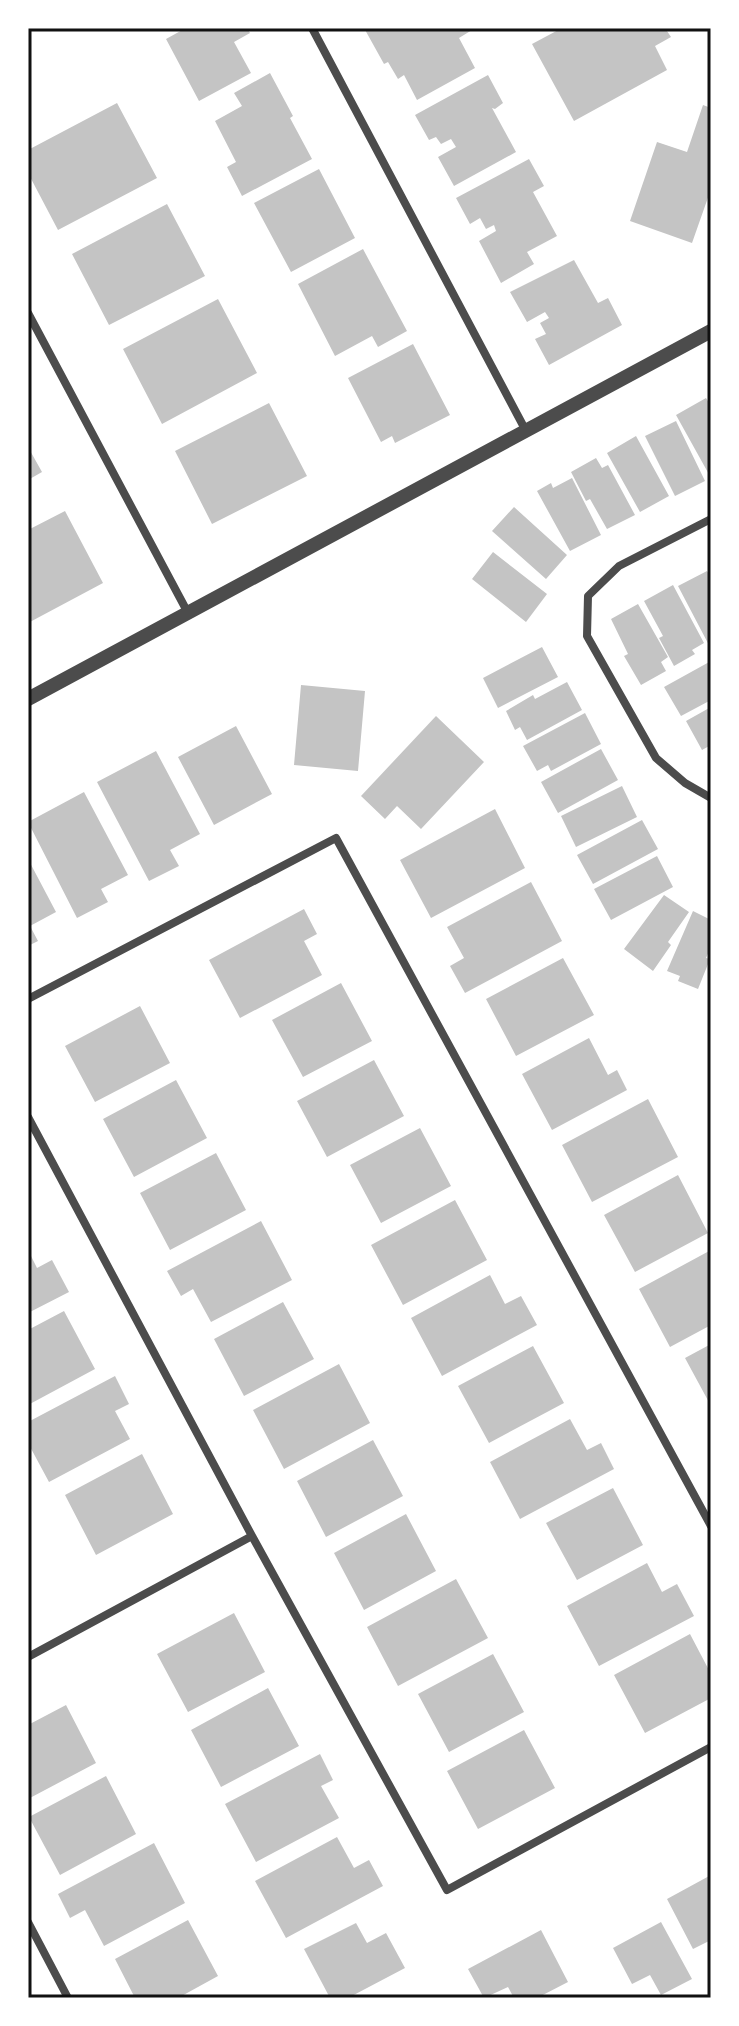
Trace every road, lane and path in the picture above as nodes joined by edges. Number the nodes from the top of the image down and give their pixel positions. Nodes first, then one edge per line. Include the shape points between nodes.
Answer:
1 (312, 28) edge
2 (28, 313) edge
3 (711, 331) edge
4 (526, 431) junction
5 (711, 519) edge
6 (188, 613) junction
7 (28, 699) edge
8 (711, 798) edge
9 (28, 999) edge
10 (28, 1117) edge
11 (711, 1526) edge
12 (252, 1536) junction
13 (28, 1657) edge
14 (711, 1747) edge
15 (28, 1922) edge
16 (68, 1998) edge

1 - 4 street
2 - 6 street
3 - 4 street
4 - 6 street
5 - 8 street via 619,566 588,596 587,636 656,758
6 - 7 street
9 - 11 street via 336,838
10 - 12 street
12 - 13 street
12 - 14 street via 447,1890
15 - 16 street

